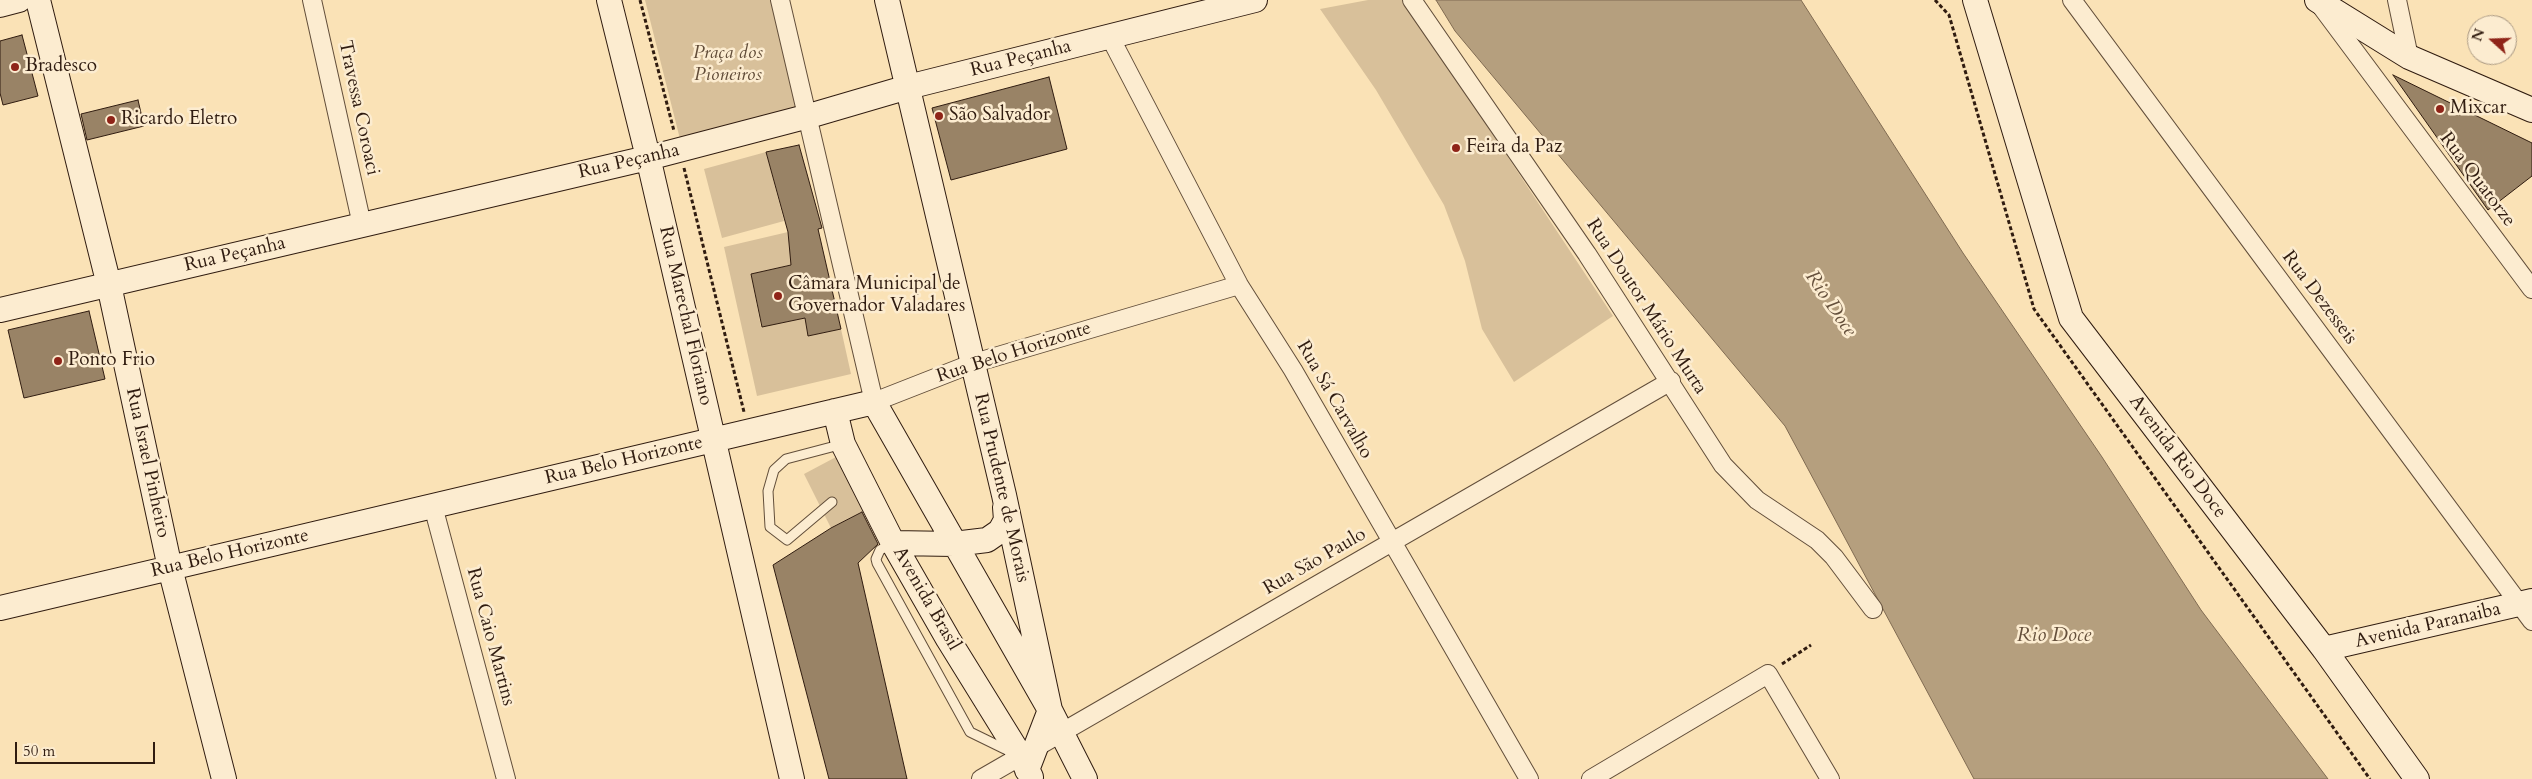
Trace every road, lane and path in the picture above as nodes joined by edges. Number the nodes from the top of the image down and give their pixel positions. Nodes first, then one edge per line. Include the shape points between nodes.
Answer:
1 (19, 0) edge
2 (38, 0) edge
3 (312, 0) edge
4 (609, 0) edge
5 (623, 0) edge
6 (640, 0) edge
7 (780, 0) edge
8 (887, 0) edge
9 (1412, 0) edge
10 (1935, 0) edge
11 (1975, 0) edge
12 (1984, 0) edge
13 (2072, 0) edge
14 (2317, 0) edge
15 (2397, 0) edge
16 (1246, 2) edge
17 (0, 4) edge
18 (1110, 37) junction
19 (2409, 57) junction
20 (908, 87) junction
21 (2006, 101) junction
22 (2532, 110) edge
23 (809, 116) junction
24 (663, 154) junction
25 (362, 226) junction
26 (109, 285) junction
27 (1239, 285) junction
28 (2532, 289) edge
29 (0, 310) edge
30 (972, 364) junction
31 (1671, 381) junction
32 (874, 402) junction
33 (835, 411) junction
34 (729, 436) junction
35 (843, 444) junction
36 (1004, 495) junction
37 (832, 502) dead end
38 (433, 506) junction
39 (1392, 542) junction
40 (893, 543) junction
41 (954, 544) junction
42 (170, 568) junction
43 (0, 608) edge
44 (1873, 609) dead end
45 (2528, 609) edge
46 (1811, 645) dead end
47 (2324, 649) junction
48 (1768, 674) junction
49 (1050, 710) junction
50 (1062, 734) junction
51 (1028, 764) edge
52 (224, 779) edge
53 (506, 779) edge
54 (792, 779) edge
55 (981, 779) edge
56 (1085, 779) edge
57 (1528, 779) edge
58 (1591, 779) edge
59 (1830, 779) edge
60 (2370, 779) edge
61 (2417, 779) edge

1 - 17 street
2 - 26 street, Rua Israel Pinheiro
3 - 25 street, Travessa Coroaci
4 - 24 street, Rua Marechal Floriano
5 - 24 street, Rua Marechal Floriano
6 - 24 path
7 - 23 street
8 - 20 street, Rua Prudente de Morais
9 - 31 street, Rua Doutor Mário Murta
10 - 60 path via 1949,15 2034,309
11 - 21 street, Avenida Rio Doce
12 - 21 street, Avenida Rio Doce
13 - 45 street, Rua Dezesseis
14 - 19 street
14 - 28 street, Rua Quatorze
15 - 19 street
16 - 18 street, Rua Peçanha
18 - 20 street, Rua Peçanha
18 - 27 street, Rua Sá Carvalho
19 - 22 street
20 - 23 street, Rua Peçanha
20 - 30 street, Rua Prudente de Morais
21 - 47 street, Avenida Rio Doce via 2071,318
23 - 24 street, Rua Peçanha
23 - 32 street
24 - 25 street, Rua Peçanha
24 - 34 street, Rua Marechal Floriano
24 - 34 path via 740,388
25 - 26 street, Rua Peçanha
26 - 29 street, Rua Peçanha
26 - 42 street, Rua Israel Pinheiro
27 - 30 street, Rua Belo Horizonte
27 - 39 street, Rua Sá Carvalho via 1293,370
30 - 32 street, Rua Belo Horizonte
30 - 36 street, Rua Prudente de Morais
31 - 39 street, Rua São Paulo
31 - 44 street, Rua Doutor Mário Murta via 1729,472 1757,500 1817,540
32 - 33 street, Rua Belo Horizonte
32 - 41 street
33 - 34 street, Rua Belo Horizonte
33 - 35 street, Avenida Brasil
34 - 38 street, Rua Belo Horizonte
34 - 54 street, Rua Marechal Floriano
35 - 37 lane via 786,459 774,470 768,490 770,527 787,540
35 - 40 street, Avenida Brasil
36 - 41 street via 1006,520 1000,532 987,540
36 - 49 street, Rua Prudente de Morais
38 - 42 street, Rua Belo Horizonte
38 - 53 street, Rua Caio Martins
39 - 50 street, Rua São Paulo
39 - 57 street, Rua Sá Carvalho
40 - 41 street
40 - 51 street, Avenida Brasil via 948,639
41 - 49 street
42 - 43 street, Rua Belo Horizonte
42 - 52 street, Rua Israel Pinheiro
45 - 47 street, Avenida Paranaiba
46 - 48 path
47 - 61 street, Avenida Rio Doce
48 - 58 street
48 - 59 street
49 - 50 street
49 - 51 street
50 - 51 street, Rua São Paulo
50 - 56 street
51 - 55 street, Rua São Paulo

